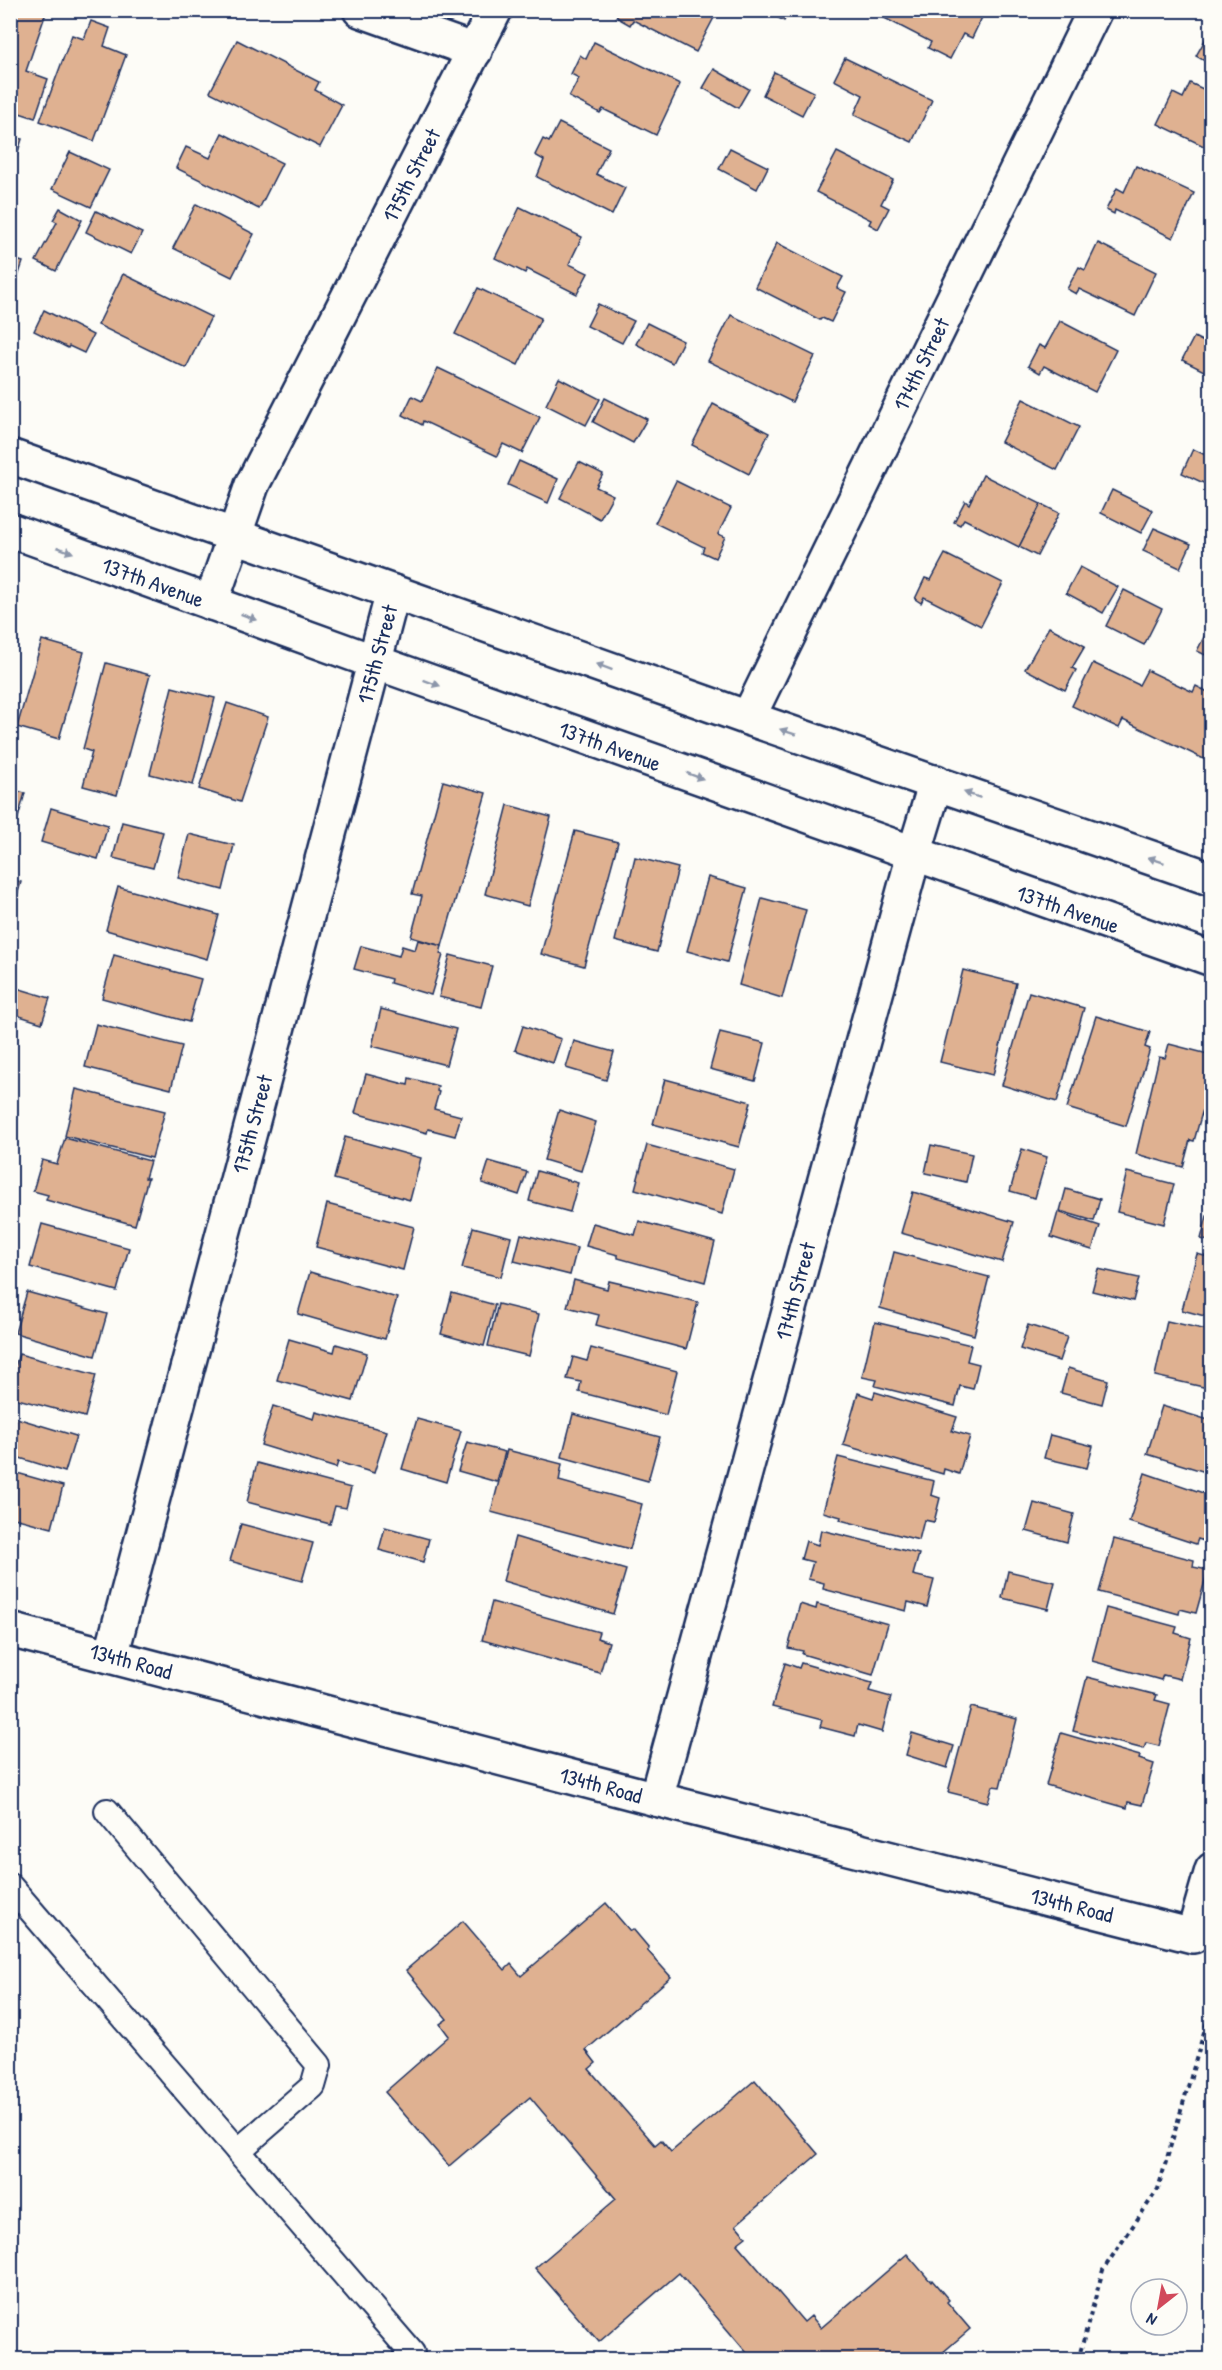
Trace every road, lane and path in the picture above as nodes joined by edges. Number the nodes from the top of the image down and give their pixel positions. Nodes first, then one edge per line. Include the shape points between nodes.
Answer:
1 (360, 10) edge
2 (495, 10) edge
3 (1095, 10) edge
4 (475, 51) junction
5 (10, 456) edge
6 (10, 530) edge
7 (234, 536) junction
8 (393, 592) junction
9 (211, 603) junction
10 (375, 662) junction
11 (748, 718) junction
12 (936, 782) junction
13 (914, 854) junction
14 (1212, 879) edge
15 (1212, 959) edge
16 (10, 1630) edge
17 (111, 1656) junction
18 (656, 1800) junction
19 (107, 1811) dead end
20 (1212, 1870) edge
21 (10, 1886) edge
22 (1209, 2015) dead end
23 (238, 2151) junction
24 (404, 2360) edge
25 (1078, 2360) edge

1 - 4 street
2 - 4 street, 175th Street
3 - 11 street, 174th Street
4 - 7 street, 175th Street via 252,485
5 - 7 street
6 -> 9 street, 137th Avenue
7 - 8 street
7 - 9 street, 175th Street
8 - 10 street, 175th Street
11 -> 8 street
9 -> 10 street, 137th Avenue
10 -> 13 street, 137th Avenue
10 - 17 street, 175th Street
12 -> 11 street
12 - 13 street, 174th Street
14 -> 12 street
13 - 15 street, 137th Avenue
13 - 18 street, 174th Street
16 - 17 street, 134th Road
17 - 18 street, 134th Road
18 - 20 street, 134th Road via 1193,1935
19 - 23 lane via 319,2065 313,2086
21 - 23 lane
22 - 25 path via 1158,2189 1103,2270
23 - 24 lane via 412,2353

